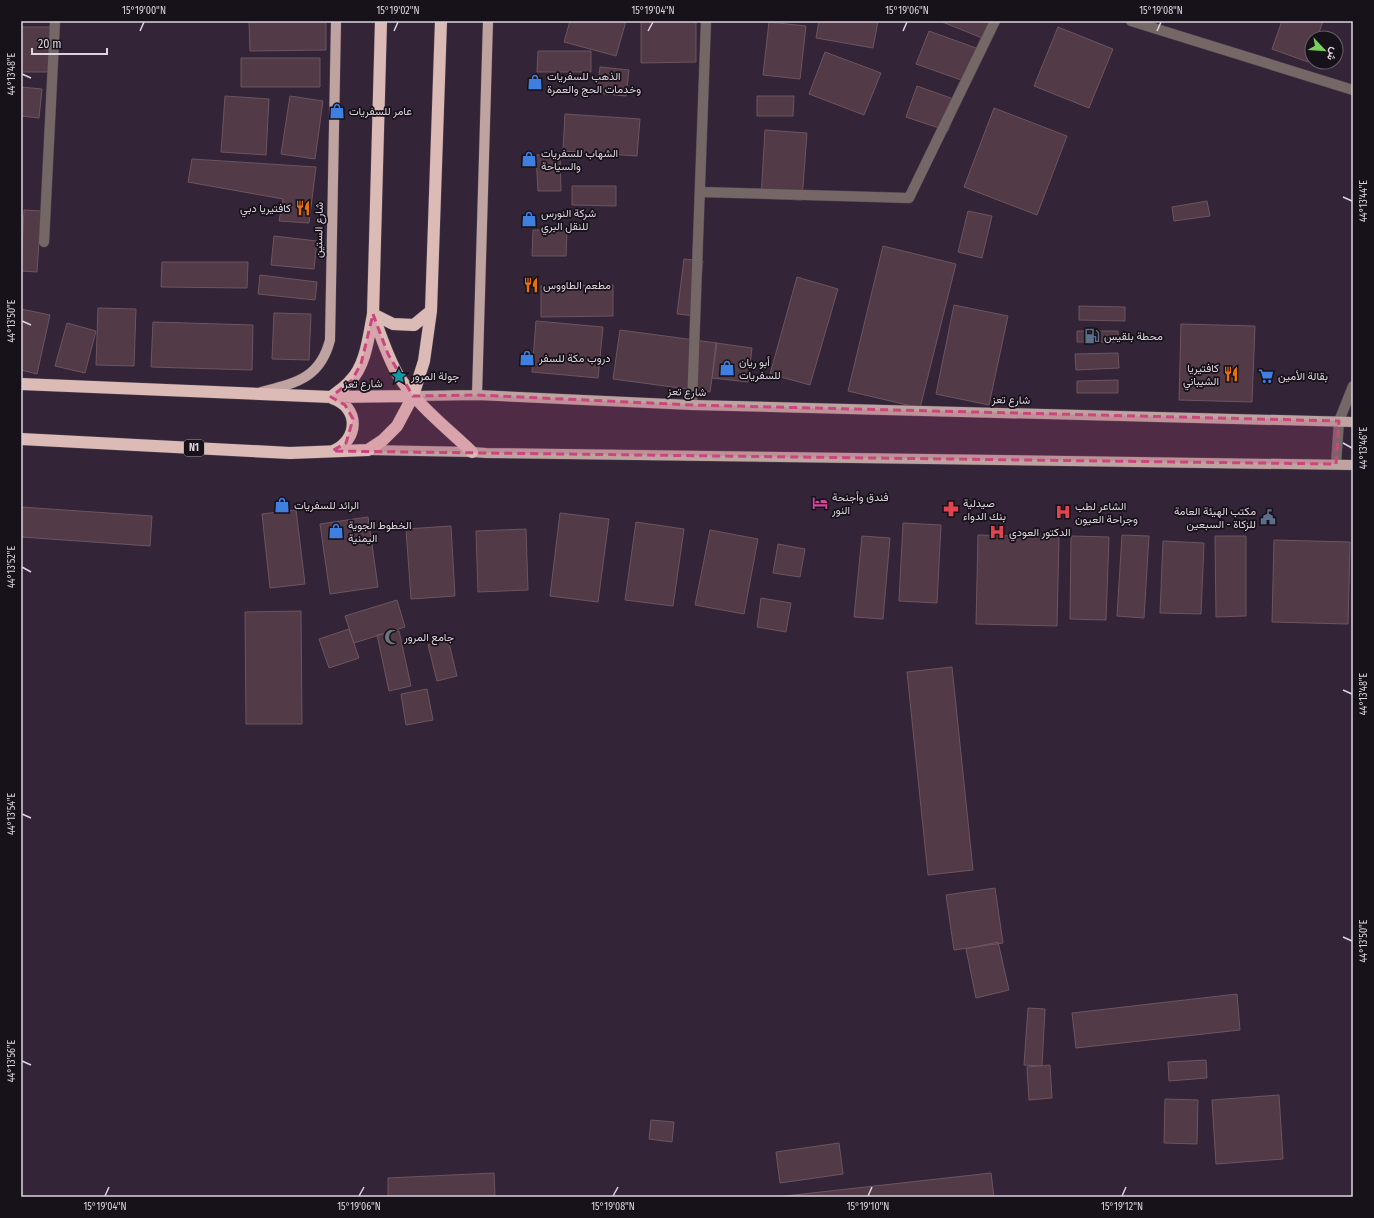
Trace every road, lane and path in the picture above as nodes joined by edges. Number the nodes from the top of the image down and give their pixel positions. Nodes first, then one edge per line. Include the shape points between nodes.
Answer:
1 (55, 21) edge
2 (336, 21) edge
3 (381, 21) edge
4 (441, 21) edge
5 (488, 21) edge
6 (706, 21) edge
7 (995, 21) edge
8 (1131, 21) edge
9 (1353, 90) edge
10 (701, 192) junction
11 (44, 242) dead end
12 (431, 311) junction
13 (373, 314) junction
14 (21, 384) edge
15 (1353, 386) edge
16 (254, 394) junction
17 (477, 395) junction
18 (413, 396) junction
19 (331, 397) junction
20 (692, 405) junction
21 (1339, 421) junction
22 (1353, 422) edge
23 (21, 439) edge
24 (368, 450) junction
25 (332, 451) junction
26 (472, 452) junction
27 (1336, 464) junction
28 (1353, 465) edge

1 - 11 street
2 - 16 main road, شارع الستين via 330,340 324,358 310,374 291,384
3 - 13 highway
4 - 12 highway
5 - 17 main road
6 - 10 street
7 - 10 street via 908,198
8 - 9 street
10 - 20 street
12 - 13 highway via 414,325 393,324
12 - 18 highway via 424,361
13 - 18 highway via 398,375
13 - 19 highway via 361,364 352,380
14 - 16 highway, شارع تعز
15 - 21 street
16 - 19 highway, شارع تعز
17 - 18 main road, شارع تعز
17 - 20 main road, شارع تعز
18 - 19 highway, شارع تعز
18 - 24 highway via 397,426
18 - 26 highway
19 - 25 highway via 345,405 353,419 353,428 346,443
20 - 21 main road, شارع تعز
21 - 22 main road, شارع تعز
21 - 27 street
23 - 25 highway, N1 via 290,453
24 - 25 highway, N1
24 - 26 main road
26 - 27 main road
27 - 28 main road

